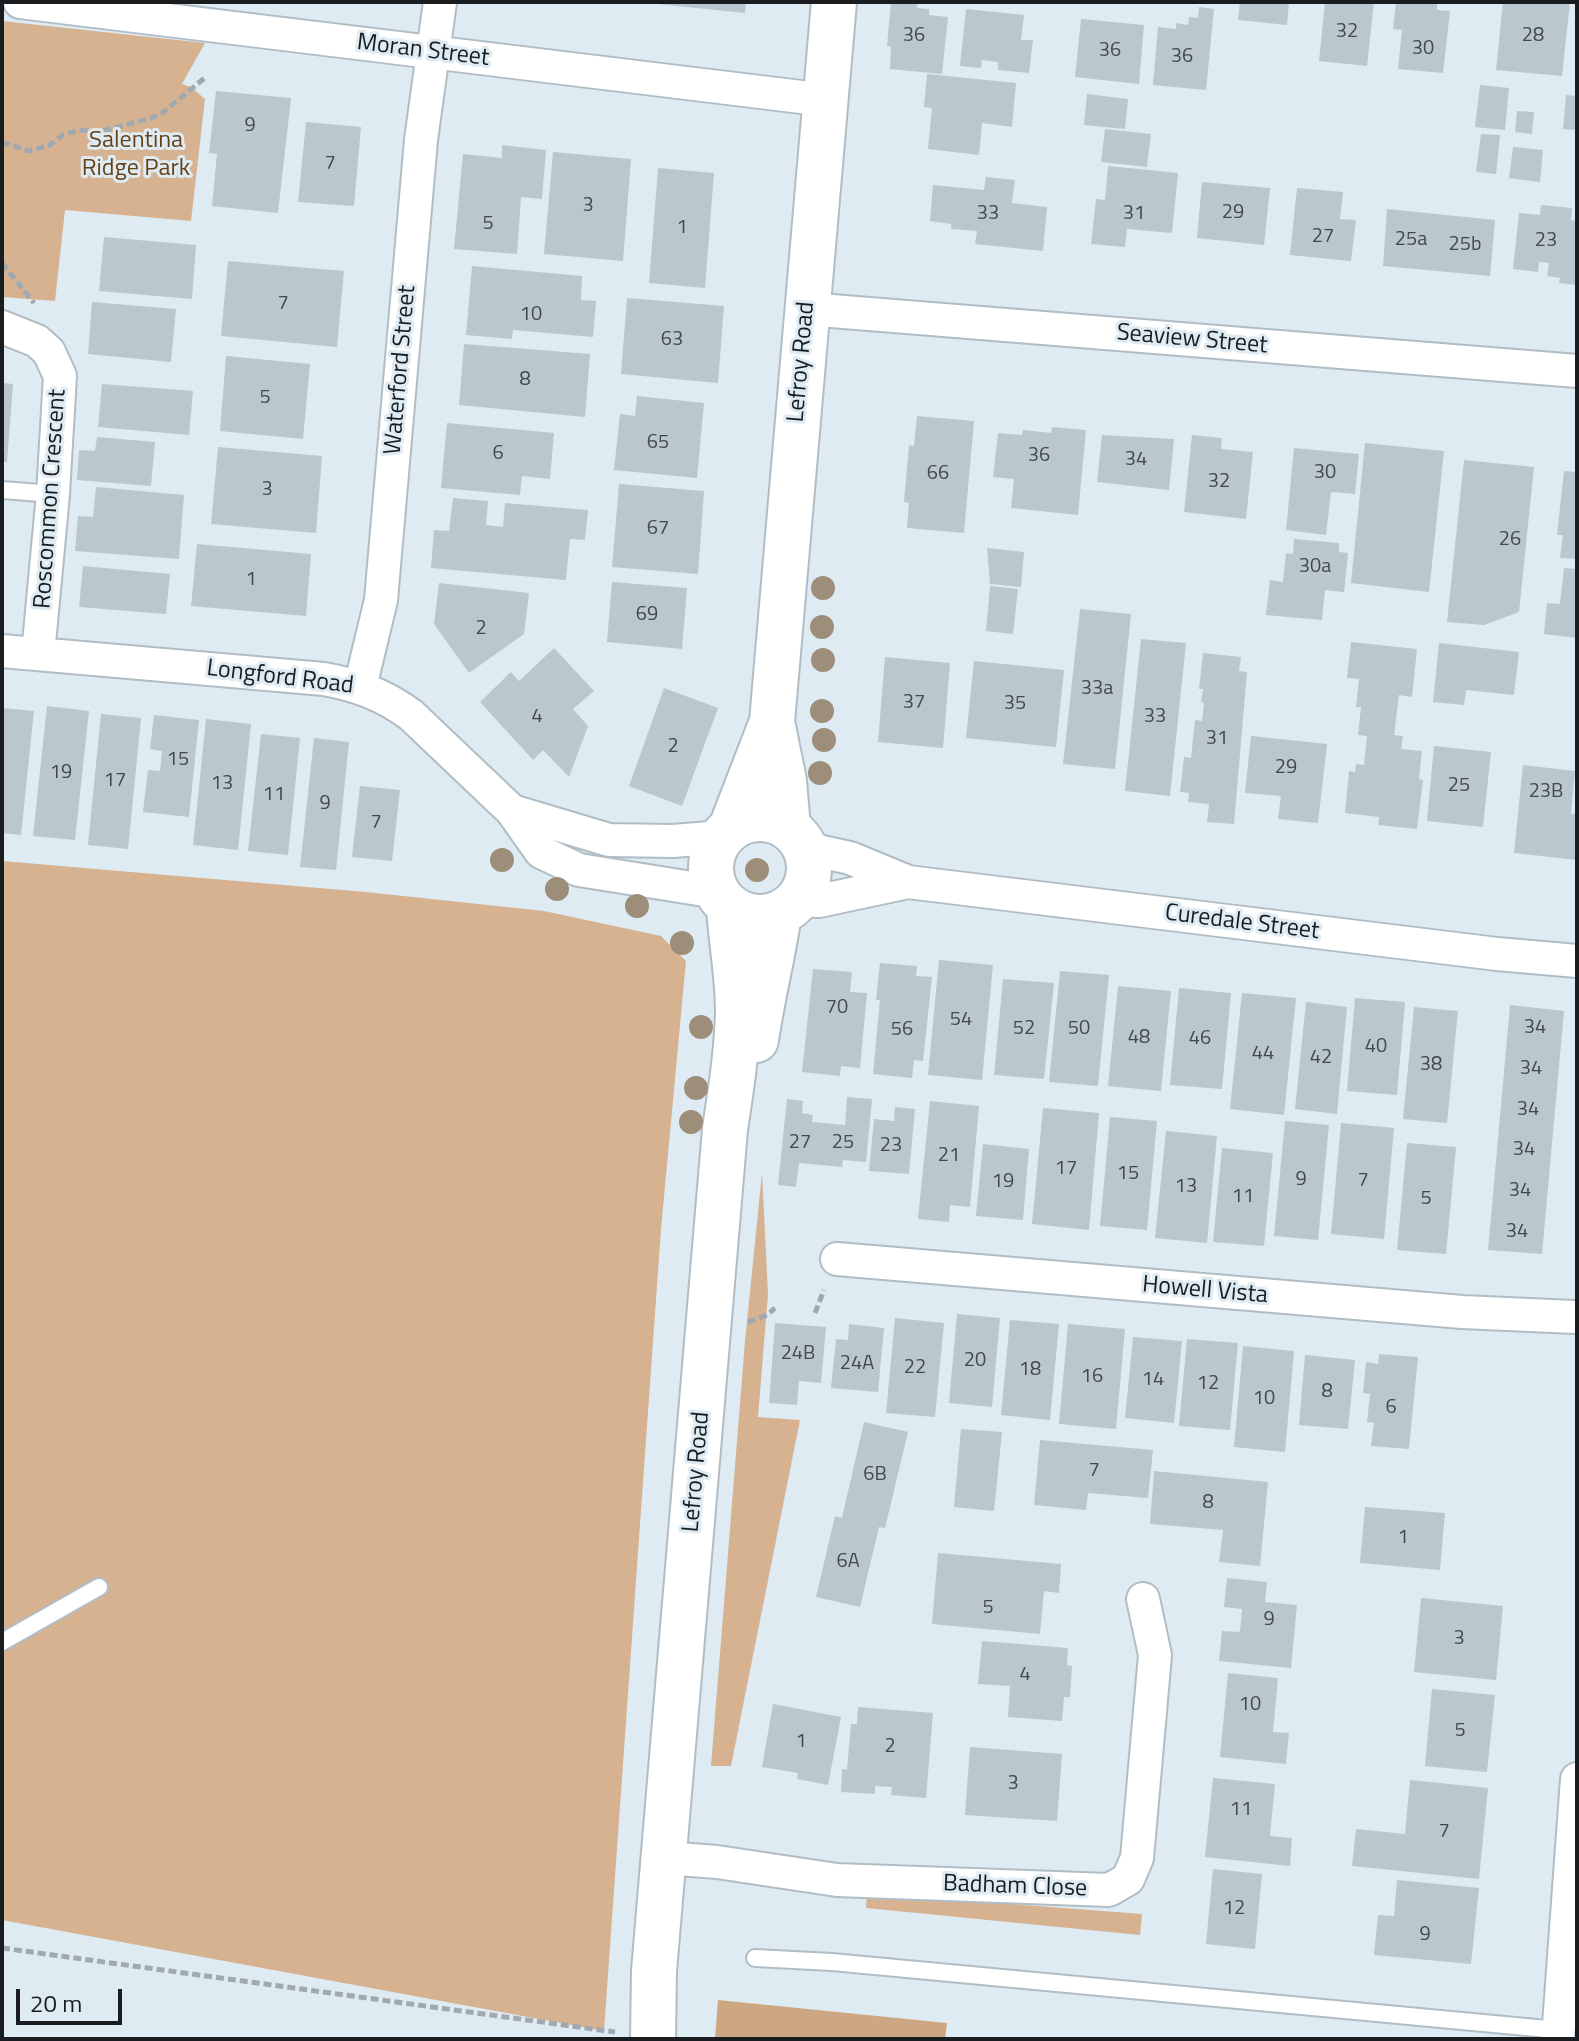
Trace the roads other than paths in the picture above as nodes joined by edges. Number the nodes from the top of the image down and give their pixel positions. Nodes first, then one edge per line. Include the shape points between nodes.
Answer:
1 (20, 2) edge
2 (440, 2) edge
3 (834, 2) edge
4 (433, 53) junction
5 (826, 100) junction
6 (807, 309) junction
7 (2, 327) edge
8 (1577, 371) edge
9 (2, 490) edge
10 (53, 494) junction
11 (2, 651) edge
12 (38, 654) junction
13 (360, 687) junction
14 (772, 722) junction
15 (512, 811) junction
16 (726, 832) junction
17 (796, 838) junction
18 (908, 882) junction
19 (723, 899) junction
20 (788, 907) junction
21 (1577, 961) edge
22 (837, 1259) dead end
23 (1576, 1314) edge
24 (99, 1587) dead end
25 (1143, 1599) dead end
26 (2, 1642) edge
27 (1577, 1779) edge
28 (678, 1859) junction
29 (1573, 1876) edge
30 (755, 1958) dead end
31 (1558, 2035) edge
32 (636, 2036) edge
33 (682, 2039) edge

1 - 4 street, Moran Street
2 - 4 street, Waterford Street
3 - 5 street, Lefroy Road
4 - 5 street, Moran Street
4 - 13 street, Waterford Street via 381,600
5 - 6 street, Lefroy Road
6 - 8 street, Seaview Street
6 - 14 street, Lefroy Road
7 - 10 street, Roscommon Crescent via 37,341 58,368
9 - 10 lane
10 - 12 street, Roscommon Crescent
11 - 12 street, Longford Road
12 - 13 street, Longford Road via 324,679
13 - 15 street, Longford Road via 411,715
14 - 16 street, Lefroy Road
14 - 17 street, Lefroy Road
15 - 16 street, Longford Road via 609,840 673,841
15 - 19 street, Longford Road via 541,852 568,866
16 - 17 street via 760,819 775,821
16 - 19 street, Lefroy Road via 711,863 712,879
17 - 18 street, Curedale Street
17 - 20 street, Lefroy Road via 808,875
18 - 20 street, Curedale Street
18 - 21 street, Curedale Street
19 - 20 street via 752,917
19 - 28 street, Lefroy Road via 737,1000 735,1062 723,1161
20 - 28 street, Lefroy Road via 761,1005 742,1131 696,1717
22 - 23 street, Howell Vista via 1462,1312
24 - 26 lane
25 - 28 street, Badham Close via 1155,1655 1137,1858 1128,1879 1118,1885 1109,1890 837,1880
27 - 29 street
28 - 32 street, Lefroy Road
28 - 33 street, Lefroy Road
29 - 31 street
30 - 31 lane

